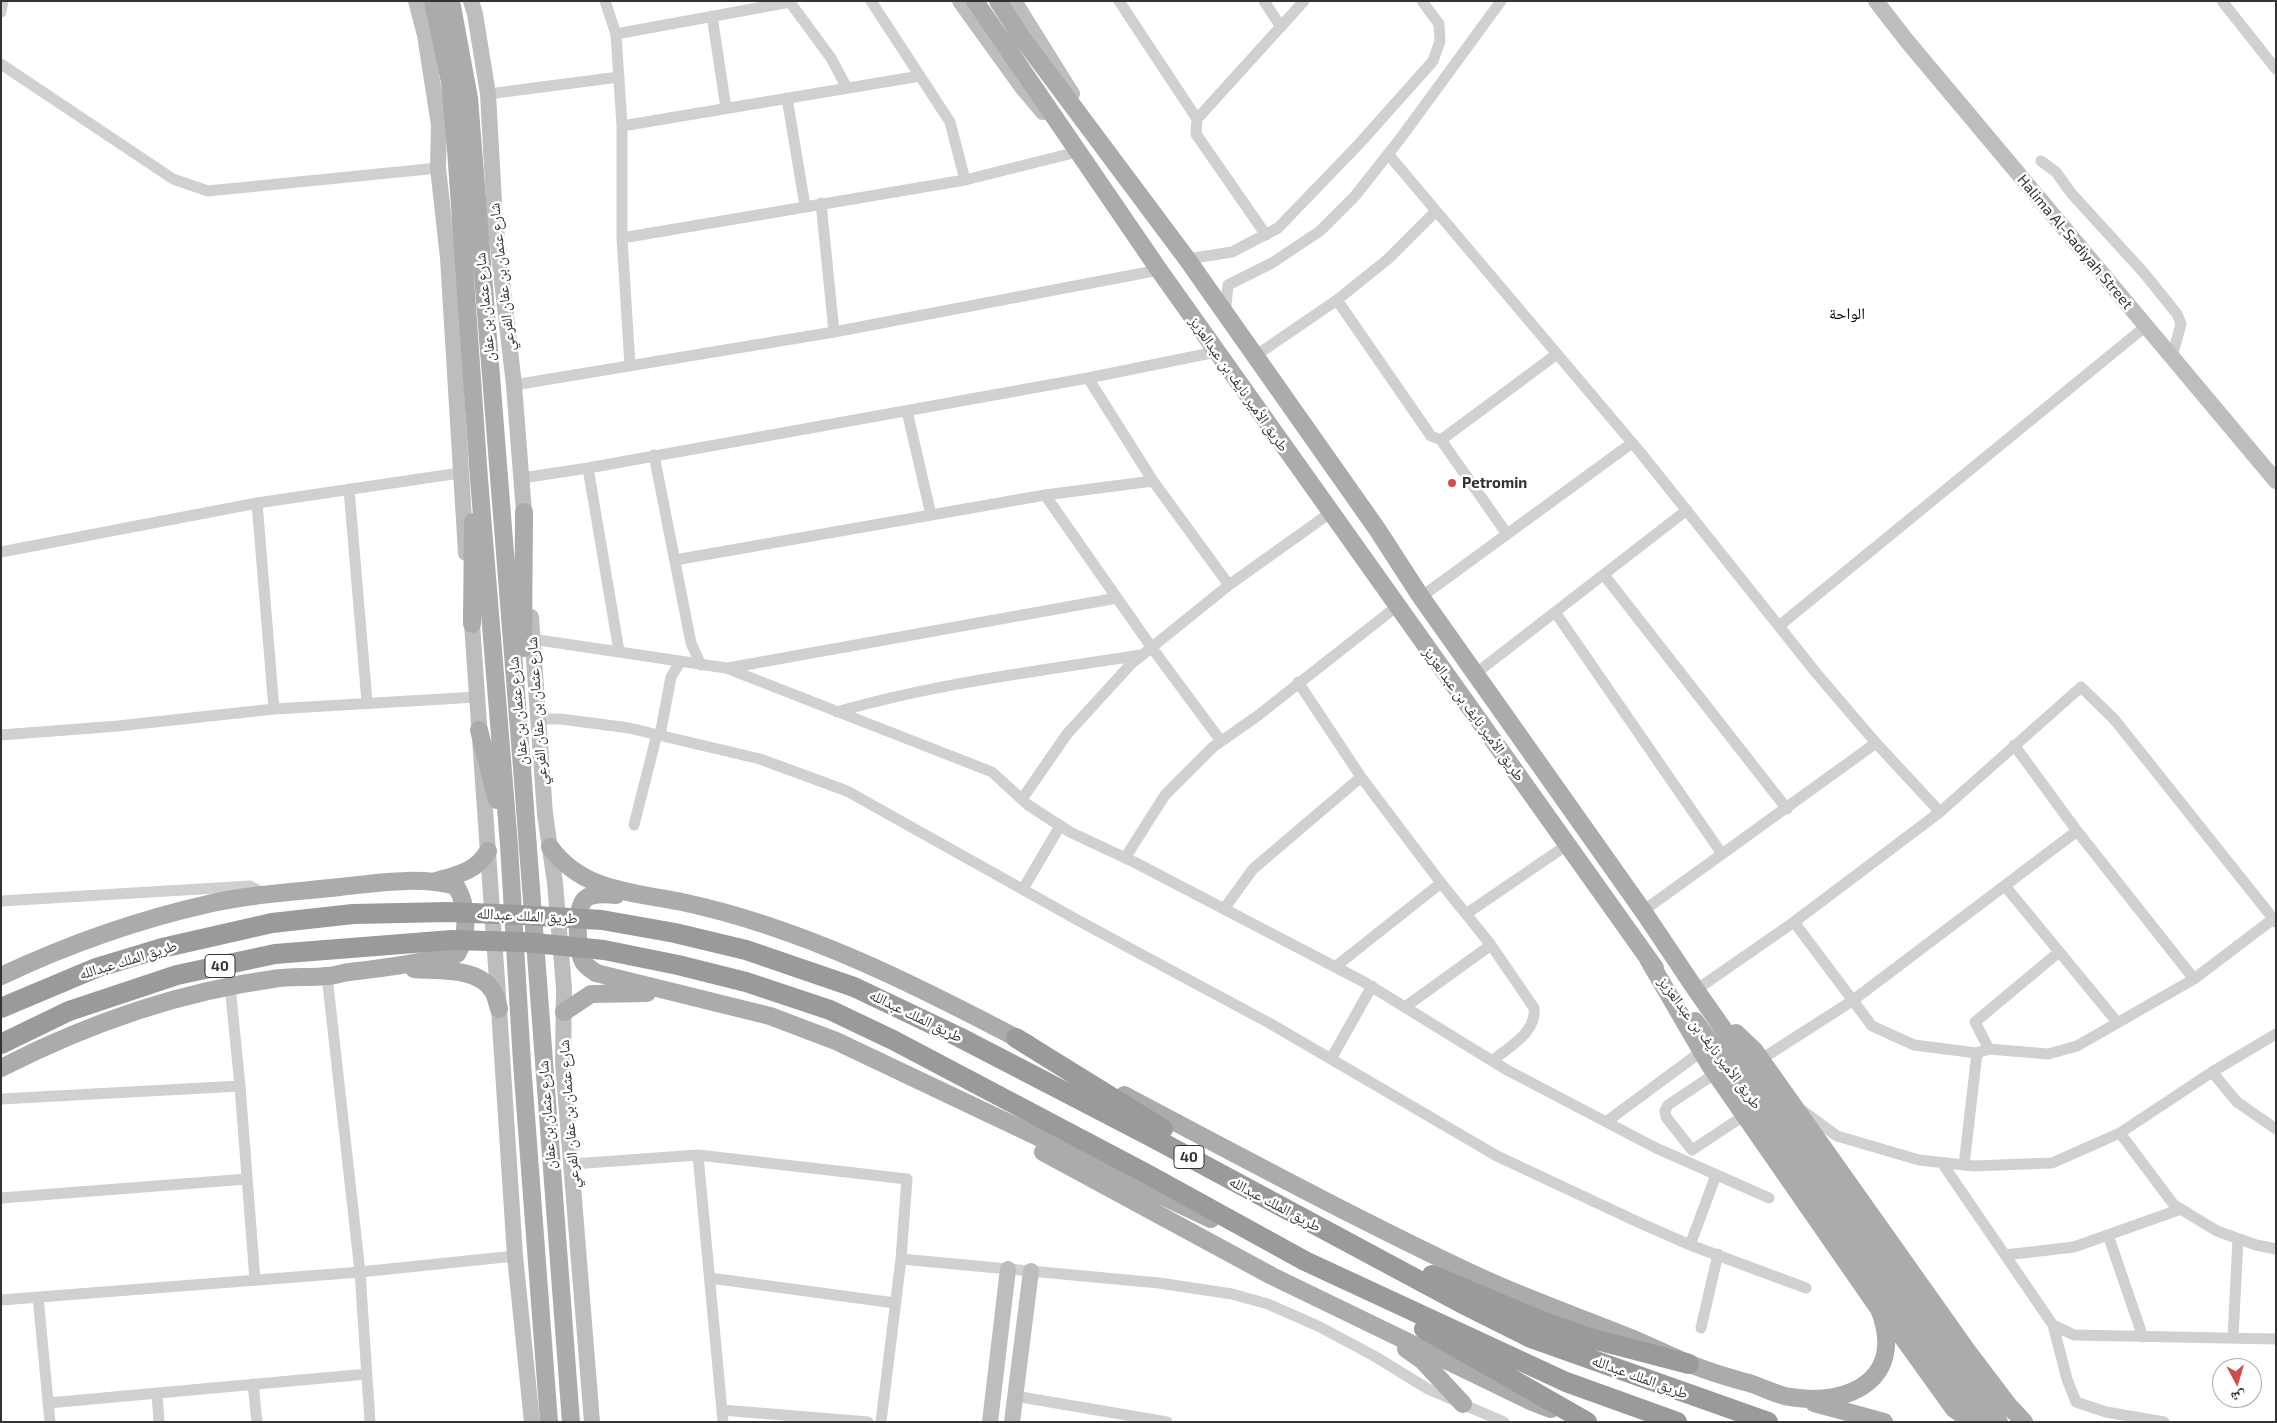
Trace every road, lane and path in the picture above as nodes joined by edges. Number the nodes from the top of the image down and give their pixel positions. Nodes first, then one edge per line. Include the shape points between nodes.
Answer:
1 (3, 1) edge
2 (416, 1) edge
3 (434, 1) edge
4 (451, 1) edge
5 (471, 1) edge
6 (605, 1) edge
7 (871, 1) edge
8 (960, 1) edge
9 (975, 1) edge
10 (998, 1) edge
11 (1014, 1) edge
12 (1119, 1) edge
13 (1264, 1) edge
14 (1304, 1) edge
15 (1422, 1) edge
16 (1501, 1) edge
17 (1876, 1) edge
18 (2222, 1) edge
19 (790, 2) edge
20 (1, 12) edge
21 (712, 16) junction
22 (1281, 27) junction
23 (616, 34) junction
24 (1, 64) edge
25 (2276, 69) edge
26 (920, 76) junction
27 (619, 77) junction
28 (847, 88) junction
29 (488, 94) junction
30 (787, 98) junction
31 (726, 108) junction
32 (1197, 119) junction
33 (622, 126) junction
34 (1098, 139) junction
35 (1077, 152) junction
36 (1388, 154) junction
37 (2041, 161) dead end
38 (438, 168) junction
39 (965, 180) junction
40 (822, 203) junction
41 (805, 206) junction
42 (1436, 211) junction
43 (1266, 235) junction
44 (622, 238) junction
45 (1187, 259) junction
46 (1159, 270) junction
47 (1337, 300) junction
48 (1225, 315) junction
49 (2146, 326) junction
50 (834, 332) junction
51 (1216, 352) junction
52 (1557, 354) junction
53 (1255, 356) junction
54 (2172, 357) junction
55 (630, 366) junction
56 (1088, 378) junction
57 (514, 385) junction
58 (474, 391) junction
59 (906, 411) junction
60 (1442, 440) junction
61 (1632, 443) junction
62 (654, 455) junction
63 (588, 468) junction
64 (460, 473) junction
65 (522, 478) junction
66 (1153, 481) junction
67 (2276, 481) edge
68 (349, 489) junction
69 (1045, 495) junction
70 (257, 503) junction
71 (1687, 510) junction
72 (524, 512) junction
73 (1330, 513) junction
74 (931, 515) junction
75 (1507, 534) junction
76 (1, 552) edge
77 (675, 560) junction
78 (1604, 575) junction
79 (1229, 585) junction
80 (1117, 598) junction
81 (1421, 598) junction
82 (1396, 606) junction
83 (1555, 612) junction
84 (472, 624) junction
85 (1779, 626) junction
86 (532, 640) junction
87 (620, 651) junction
88 (1147, 652) junction
89 (680, 662) junction
90 (701, 665) junction
91 (726, 668) junction
92 (1475, 674) junction
93 (1298, 682) junction
94 (477, 696) junction
95 (367, 702) junction
96 (274, 709) junction
97 (837, 712) junction
98 (539, 719) junction
99 (479, 730) junction
100 (1, 735) edge
101 (659, 735) junction
102 (1221, 741) junction
103 (1876, 742) junction
104 (2014, 745) junction
105 (522, 768) junction
106 (1361, 777) junction
107 (1022, 799) junction
108 (1787, 808) junction
109 (1940, 812) junction
110 (634, 825) dead end
111 (1060, 826) junction
112 (2077, 831) junction
113 (509, 845) junction
114 (1567, 845) junction
115 (550, 847) junction
116 (488, 851) junction
117 (1722, 854) junction
118 (1125, 858) junction
119 (436, 880) junction
120 (1441, 883) junction
121 (2005, 886) junction
122 (1023, 889) junction
123 (267, 895) junction
124 (657, 897) junction
125 (1, 900) edge
126 (1224, 909) junction
127 (1643, 911) junction
128 (1466, 914) junction
129 (2274, 920) edge
130 (1794, 922) junction
131 (1491, 945) junction
132 (2059, 952) junction
133 (1648, 959) junction
134 (1335, 967) junction
135 (376, 970) junction
136 (1, 976) edge
137 (327, 976) junction
138 (2194, 979) junction
139 (230, 986) junction
140 (1372, 986) junction
141 (1696, 990) junction
142 (677, 994) junction
143 (1852, 1001) junction
144 (1708, 1006) junction
145 (1405, 1007) junction
146 (1, 1008) edge
147 (500, 1009) junction
148 (564, 1012) junction
149 (2117, 1022) junction
150 (2276, 1034) edge
151 (1016, 1038) junction
152 (1, 1044) edge
153 (1989, 1049) junction
154 (1702, 1051) junction
155 (1977, 1052) junction
156 (868, 1056) junction
157 (1331, 1059) junction
158 (1760, 1060) junction
159 (1492, 1061) junction
160 (1, 1068) edge
161 (2212, 1072) junction
162 (1716, 1073) junction
163 (240, 1086) junction
164 (1, 1098) edge
165 (1791, 1103) junction
166 (1745, 1115) junction
167 (1606, 1122) junction
168 (2276, 1129) edge
169 (2120, 1133) junction
170 (698, 1155) junction
171 (1942, 1163) junction
172 (573, 1164) junction
173 (1964, 1165) junction
174 (1716, 1175) junction
175 (248, 1179) junction
176 (1, 1198) edge
177 (1770, 1198) dead end
178 (2180, 1209) junction
179 (1325, 1230) junction
180 (2108, 1235) junction
181 (2238, 1238) junction
182 (1690, 1245) junction
183 (2276, 1249) edge
184 (1718, 1254) junction
185 (2005, 1254) junction
186 (514, 1256) junction
187 (901, 1259) junction
188 (1305, 1261) junction
189 (1008, 1269) junction
190 (1031, 1271) junction
191 (360, 1272) junction
192 (710, 1278) junction
193 (255, 1280) junction
194 (1806, 1288) dead end
195 (1871, 1295) junction
196 (38, 1297) junction
197 (1, 1300) edge
198 (896, 1302) junction
199 (1909, 1309) junction
200 (2053, 1325) junction
201 (1378, 1327) junction
202 (1701, 1328) dead end
203 (2143, 1337) junction
204 (2233, 1338) junction
205 (2276, 1338) edge
206 (1968, 1352) junction
207 (1689, 1364) junction
208 (367, 1374) junction
209 (253, 1384) junction
210 (157, 1393) junction
211 (1014, 1396) junction
212 (1790, 1397) junction
213 (48, 1403) junction
214 (1463, 1404) junction
215 (722, 1416) edge
216 (1135, 1419) edge
217 (571, 1420) edge
218 (50, 1422) edge
219 (159, 1422) edge
220 (257, 1422) edge
221 (370, 1422) edge
222 (532, 1422) edge
223 (549, 1422) edge
224 (592, 1422) edge
225 (868, 1422) edge
226 (881, 1422) edge
227 (990, 1422) edge
228 (1012, 1422) edge
229 (1167, 1422) edge
230 (1504, 1422) edge
231 (1586, 1422) edge
232 (1677, 1422) edge
233 (1768, 1422) edge
234 (1884, 1422) edge
235 (1979, 1422) edge
236 (1999, 1422) edge
237 (2024, 1422) edge
238 (2164, 1422) edge

1 - 20 street
2 - 38 main road via 425,35 439,124
3 - 58 main road, شارع عثمان بن عفان via 452,101
4 - 105 main road, شارع عثمان بن عفان via 469,98
5 - 29 main road, شارع عثمان بن عفان الفرعي
6 - 23 street
7 - 26 street
8 - 35 main road via 1022,87
9 - 35 main road, طريق الأمير نايف بن عبدالعزيز
10 - 34 main road, طريق الأمير نايف بن عبدالعزيز
11 - 34 main road
12 - 32 street
13 - 22 street
14 - 22 street
15 - 43 street via 1438,24 1440,41 1432,62 1312,193 1278,228
16 - 36 street
17 - 49 main road, Halima Al-Sadiyah Street
18 - 25 street
19 - 21 street
19 - 28 street via 831,58
21 - 23 street
21 - 31 street
22 - 32 street
23 - 27 street
24 - 38 street via 173,179 208,191
26 - 28 street
26 - 39 street via 950,122
27 - 29 street
27 - 33 street
28 - 30 street
29 - 57 main road, شارع عثمان بن عفان الفرعي via 495,221
30 - 31 street
30 - 41 street
31 - 33 street
32 - 43 street via 1196,134
33 - 44 street
34 - 45 main road, طريق الأمير نايف بن عبدالعزيز
35 - 39 street
35 - 46 main road, طريق الأمير نايف بن عبدالعزيز
36 - 42 street
36 - 48 street via 1355,196 1320,231 1272,263 1228,285
37 - 54 street via 2056,172 2177,314 2181,324
38 - 64 main road via 448,258
39 - 40 street
40 - 41 street
40 - 50 street
41 - 44 street
42 - 47 street via 1388,260
42 - 52 street
43 - 45 street via 1232,252
44 - 55 street
45 - 48 main road, طريق الأمير نايف بن عبدالعزيز
46 - 50 street
46 - 51 main road, طريق الأمير نايف بن عبدالعزيز
47 - 53 street
47 - 60 street via 1431,436
48 - 53 main road, طريق الأمير نايف بن عبدالعزيز
49 - 54 main road, Halima Al-Sadiyah Street
49 - 85 street
50 - 55 street
51 - 56 street
51 - 73 main road, طريق الأمير نايف بن عبدالعزيز
52 - 60 street
52 - 61 street
53 - 81 main road, طريق الأمير نايف بن عبدالعزيز via 1377,529
54 - 67 main road, Halima Al-Sadiyah Street
55 - 57 street
56 - 59 street
56 - 66 street
57 - 65 main road, شارع عثمان بن عفان الفرعي
58 - 84 main road
58 - 113 main road, شارع عثمان بن عفان
59 - 62 street
59 - 74 street
60 - 75 street
61 - 71 street
61 - 75 street
62 - 63 street
62 - 77 street
63 - 65 street
63 - 87 street
64 - 68 street
64 - 84 main road
65 - 72 main road, شارع عثمان بن عفان الفرعي
66 - 69 street
66 - 79 street
68 - 70 street
68 - 95 street
69 - 74 street
69 - 80 street
70 - 76 street
70 - 96 street
71 - 78 street
71 - 85 street
72 - 86 main road, شارع عثمان بن عفان الفرعي
72 - 105 main road
73 - 79 street
73 - 82 main road, طريق الأمير نايف بن عبدالعزيز
74 - 77 street
75 - 81 street
77 - 90 street via 691,643
78 - 83 street
78 - 108 street
79 - 88 street
80 - 88 street
80 - 91 street
81 - 92 main road, طريق الأمير نايف بن عبدالعزيز
82 - 93 street
82 - 114 main road, طريق الأمير نايف بن عبدالعزيز
83 - 92 street
83 - 117 street
84 - 94 main road
85 - 103 street
86 - 87 street
86 - 98 main road, شارع عثمان بن عفان الفرعي
87 - 89 street
88 - 97 street via 954,683
88 - 102 street
88 - 107 street via 1131,664 1067,734
89 - 90 street
89 - 101 street via 671,677
90 - 91 street
91 - 97 street
92 - 127 main road, طريق الأمير نايف بن عبدالعزيز
93 - 102 street
93 - 106 street
94 - 95 street
94 - 99 main road
95 - 96 street
96 - 100 street
97 - 107 street via 992,772
98 - 101 street via 629,728
98 - 115 main road, شارع عثمان بن عفان الفرعي
99 - 113 main road
99 - 116 main road
101 - 110 street
101 - 122 street via 760,759 847,791
102 - 118 street via 1164,795
103 - 108 street
103 - 109 street
104 - 109 street
104 - 112 street
104 - 129 street via 2082,686 2114,719
105 - 217 main road, شارع عثمان بن عفان
106 - 120 street
106 - 126 street via 1253,869
107 - 111 street
108 - 117 street
109 - 130 street
111 - 118 street
111 - 122 street
112 - 121 street
112 - 138 street
113 - 223 main road, شارع عثمان بن عفان
114 - 128 street
114 - 133 main road, طريق الأمير نايف بن عبدالعزيز
115 - 124 main road via 576,874 600,886
115 - 148 main road, شارع عثمان بن عفان الفرعي
116 - 119 main road via 482,863 475,867
116 - 147 main road
117 - 127 street
118 - 126 street
119 - 123 main road
119 - 135 main road via 456,886 462,896 466,916 463,944 457,954
120 - 128 street
120 - 134 street
121 - 132 street
121 - 143 street
122 - 157 street
123 - 125 street via 250,886
123 - 136 main road via 209,904 118,929
124 - 142 main road via 601,894 586,898 578,910 583,962 596,973
124 - 151 main road via 721,911 873,966
126 - 134 street
127 - 141 main road, طريق الأمير نايف بن عبدالعزيز
128 - 131 street
129 - 138 street
130 - 141 street
130 - 143 street
131 - 145 street
131 - 159 street via 1534,1008 1535,1019 1528,1031
132 - 149 street
132 - 153 street via 1975,1022
133 - 154 main road
133 - 199 main road, طريق الأمير نايف بن عبدالعزيز
134 - 140 street
135 - 137 main road
135 - 147 main road via 456,972 479,978 492,990
137 - 139 main road via 276,978
137 - 191 street
138 - 149 street
139 - 160 main road via 169,1000 103,1022
139 - 163 street
140 - 145 street
140 - 157 street
141 - 144 main road, طريق الأمير نايف بن عبدالعزيز
142 - 148 main road via 591,994
142 - 156 main road via 770,1016
143 - 155 street via 1872,1026 1914,1045
143 - 158 street
144 - 158 main road via 1754,1050
144 - 199 main road, طريق الأمير نايف بن عبدالعزيز
145 - 159 street
146 - 179 highway, طريق الملك عبدالله / 40 via 96,968 272,924 353,914 448,912 602,920 746,950 854,987 959,1036
147 - 186 main road
148 - 172 main road, شارع عثمان بن عفان الفرعي via 563,1063
149 - 153 street via 2077,1046 2048,1054
150 - 161 street
151 - 179 highway
151 - 207 main road via 1362,1221 1487,1280
152 - 188 highway, طريق الملك عبدالله / 40 via 69,1011 177,975 275,954 452,940 524,942 604,950 746,982 830,1010 1148,1174
153 - 155 street
154 - 162 main road
154 - 167 street
155 - 173 street
156 - 188 main road via 1136,1185
156 - 201 main road via 1272,1276
157 - 182 street via 1497,1156
158 - 165 main road
159 - 167 street
161 - 168 street via 2236,1102
161 - 169 street
162 - 166 main road
162 - 166 street via 1668,1105 1666,1118 1692,1150
163 - 164 street
163 - 175 street
165 - 171 street via 1838,1136 1919,1160
165 - 206 main road
166 - 195 main road
167 - 174 street
169 - 173 street via 2052,1163
169 - 178 street
170 - 172 street
170 - 187 street via 907,1178
170 - 192 street
171 - 173 street
171 - 185 street
172 - 224 main road, شارع عثمان بن عفان الفرعي
174 - 177 street
174 - 182 street
175 - 176 street
175 - 193 street
178 - 180 street
178 - 181 street via 2217,1231
179 - 207 highway via 1544,1322
179 - 233 highway, طريق الملك عبدالله / 40 via 1531,1338
180 - 185 street via 2074,1248
180 - 203 street
181 - 183 street via 2256,1246
181 - 204 street
182 - 184 street
184 - 194 street
184 - 202 street
185 - 200 street
186 - 191 street
186 - 222 main road
187 - 189 street
187 - 198 street
188 - 231 highway
188 - 232 highway, طريق الملك عبدالله / 40 via 1566,1382
189 - 190 street
189 - 227 main road
190 - 211 main road
190 - 214 street via 1159,1282 1232,1294 1268,1304 1376,1357 1428,1389
191 - 193 street
191 - 208 street
192 - 198 street
192 - 215 street
193 - 196 street
195 - 206 main road via 1954,1409 1961,1414 1977,1416 1988,1410 1992,1395
195 - 212 main road via 1885,1323 1887,1337 1882,1364 1873,1377 1863,1387 1845,1396
196 - 197 street
196 - 213 street
198 - 226 street
199 - 235 main road, طريق الأمير نايف بن عبدالعزيز
199 - 236 main road, طريق الأمير نايف بن عبدالعزيز
200 - 203 street via 2074,1335
200 - 238 street via 2076,1402 2106,1412
201 - 214 main road via 1423,1362
201 - 231 main road via 1530,1401
203 - 204 street
204 - 205 street
206 - 237 main road
207 - 212 main road
208 - 209 street
208 - 221 street
209 - 210 street
209 - 220 street
210 - 213 street
210 - 219 street
211 - 216 street
211 - 228 main road
212 - 234 main road
213 - 218 street
214 - 230 street
215 - 225 street
216 - 229 street

